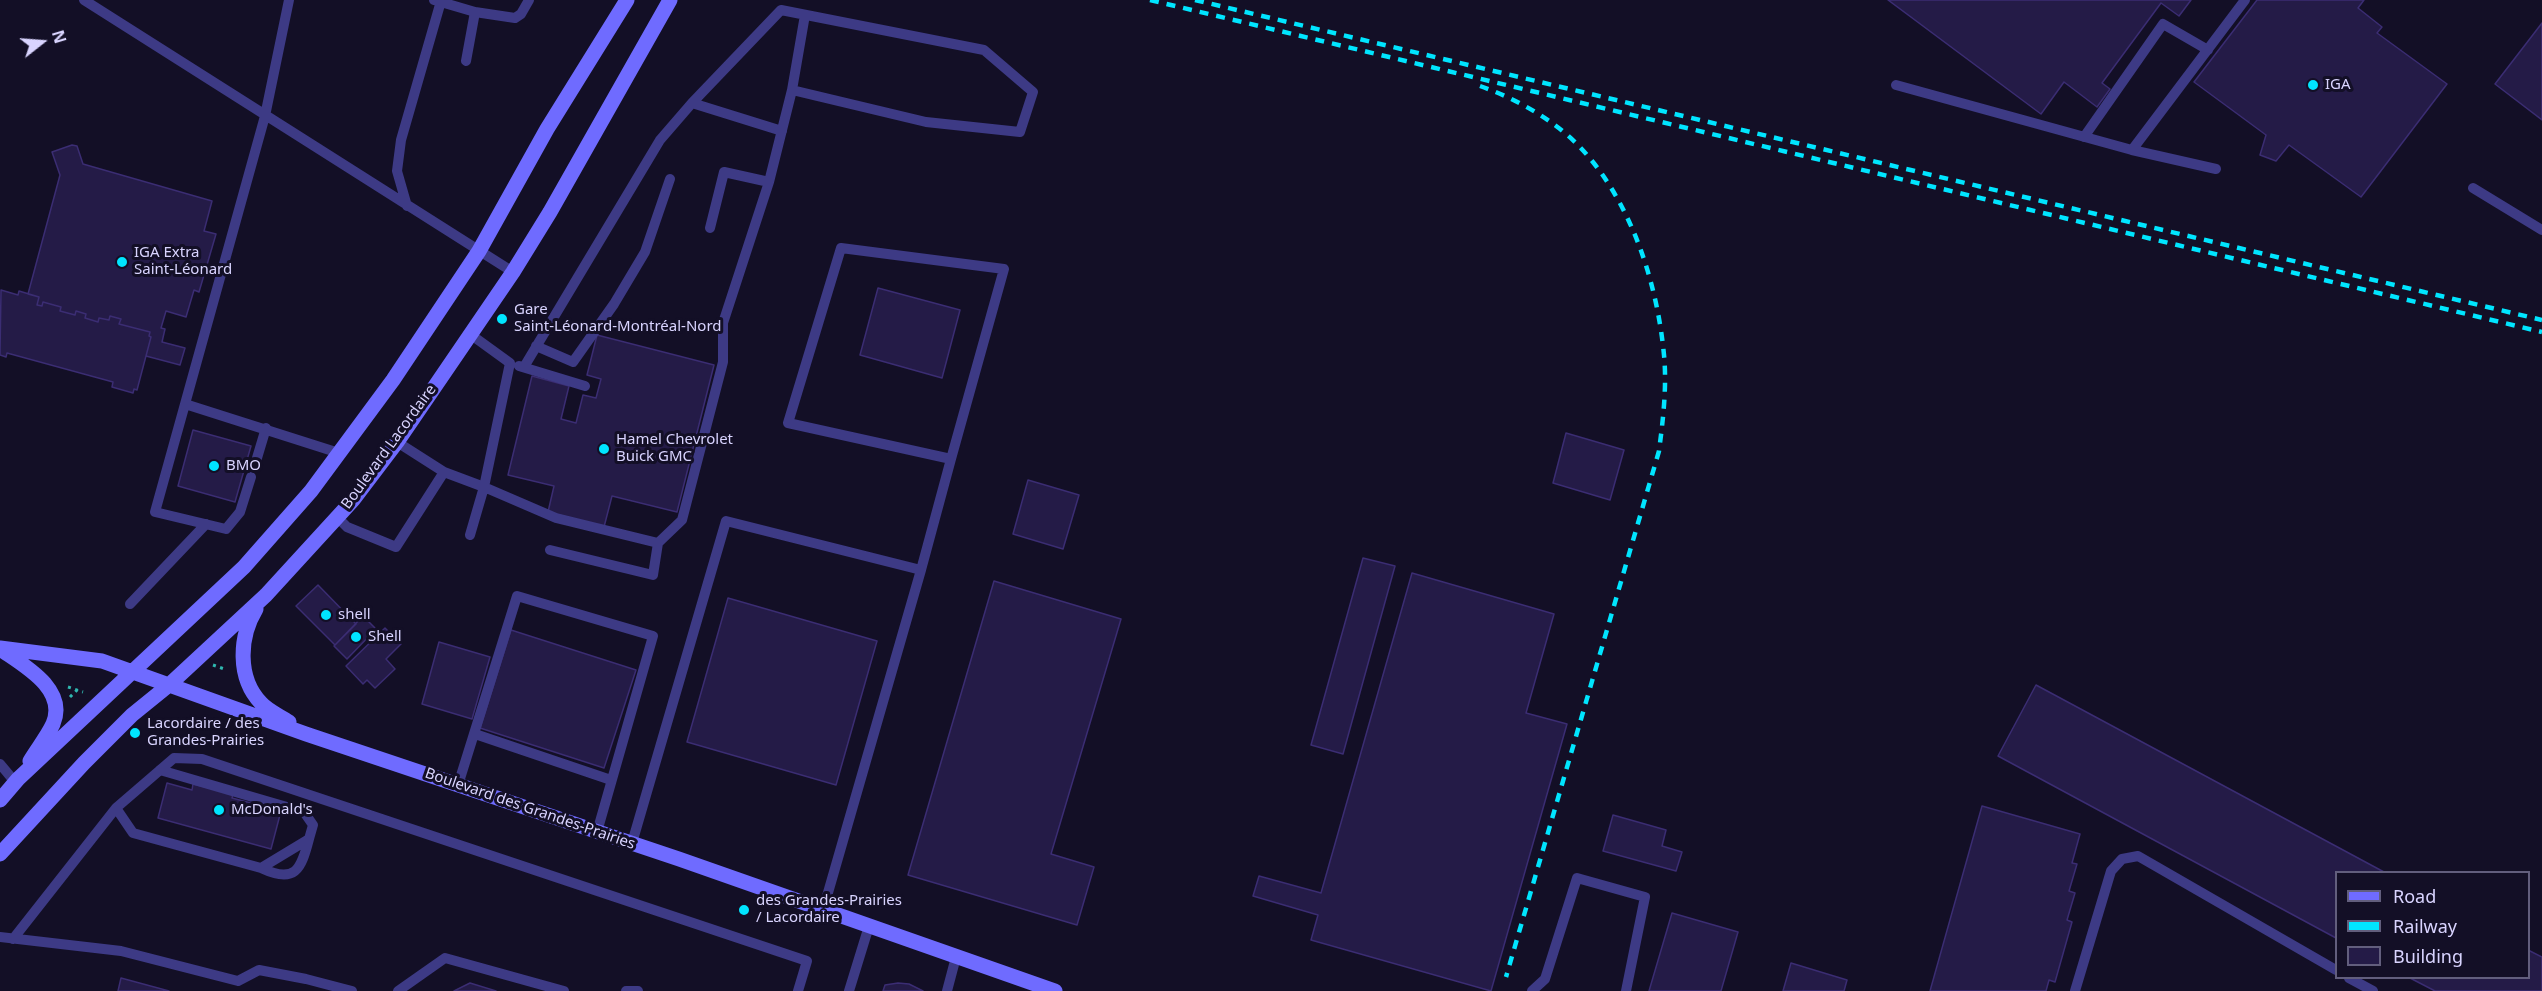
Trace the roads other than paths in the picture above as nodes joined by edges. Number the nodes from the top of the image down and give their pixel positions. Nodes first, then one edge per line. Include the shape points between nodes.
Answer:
1 (84, 0) edge
2 (289, 0) edge
3 (529, 0) edge
4 (627, 0) edge
5 (670, 0) edge
6 (2246, 0) edge
7 (437, 1) edge
8 (455, 3) edge
9 (475, 12) junction
10 (805, 15) junction
11 (2208, 50) junction
12 (466, 62) dead end
13 (1896, 85) dead end
14 (792, 90) junction
15 (692, 103) junction
16 (266, 116) junction
17 (782, 131) junction
18 (2084, 137) junction
19 (2132, 150) junction
20 (2216, 169) dead end
21 (670, 179) dead end
22 (769, 182) junction
23 (2473, 188) dead end
24 (407, 206) junction
25 (710, 228) dead end
26 (2542, 230) edge
27 (479, 251) junction
28 (513, 272) junction
29 (470, 333) junction
30 (536, 346) junction
31 (510, 363) junction
32 (524, 367) junction
33 (585, 386) dead end
34 (185, 404) junction
35 (266, 428) junction
36 (397, 442) junction
37 (339, 453) junction
38 (257, 458) dead end
39 (951, 459) junction
40 (444, 472) junction
41 (251, 477) dead end
42 (484, 487) junction
43 (337, 517) junction
44 (206, 524) junction
45 (470, 535) dead end
46 (658, 543) junction
47 (550, 550) dead end
48 (921, 570) junction
49 (266, 595) junction
50 (130, 604) dead end
51 (0, 648) edge
52 (132, 672) junction
53 (169, 685) junction
54 (306, 734) junction
55 (475, 734) junction
56 (0, 764) edge
57 (160, 770) junction
58 (17, 780) junction
59 (611, 780) junction
60 (458, 785) junction
61 (0, 800) edge
62 (116, 808) junction
63 (597, 832) junction
64 (309, 839) junction
65 (632, 843) junction
66 (0, 854) edge
67 (261, 868) junction
68 (823, 909) junction
69 (869, 926) junction
70 (0, 937) edge
71 (13, 939) junction
72 (956, 957) junction
73 (2335, 969) edge
74 (2351, 979) edge
75 (352, 991) edge
76 (398, 991) edge
77 (564, 991) edge
78 (626, 991) edge
79 (638, 991) edge
80 (798, 991) edge
81 (849, 991) edge
82 (947, 991) edge
83 (1055, 991) edge
84 (1532, 991) edge
85 (1626, 991) edge
86 (2075, 991) edge
87 (2373, 991) edge

1 - 16 lane
2 - 16 lane
3 - 9 lane via 515,18
4 - 27 main road via 547,129
5 - 28 main road, Boulevard Lacordaire
6 - 11 lane
7 - 8 lane
7 - 24 lane via 401,140 397,171
8 - 9 lane
9 - 12 lane
10 - 14 lane
10 - 14 lane via 984,50 1034,92 1020,132 926,122
10 - 15 lane via 781,10
11 - 18 lane via 2163,24
11 - 19 lane
13 - 18 lane
14 - 17 lane
15 - 17 lane
15 - 30 lane via 660,140
16 - 24 lane
16 - 34 lane
17 - 22 lane
18 - 19 lane
19 - 20 lane
21 - 30 lane via 645,252 573,362
22 - 25 lane via 724,172
22 - 46 lane via 723,323 723,362 682,520
23 - 26 lane
24 - 27 lane
27 - 28 lane
27 - 37 main road
28 - 29 main road, Boulevard Lacordaire
29 - 31 lane
29 - 36 main road, Boulevard Lacordaire
30 - 32 lane
31 - 32 lane
31 - 42 lane
32 - 33 lane
34 - 35 lane
34 - 44 lane via 155,512
35 - 37 lane
35 - 38 lane
36 - 40 lane
36 - 43 main road, Boulevard Lacordaire
37 - 52 main road via 244,567
39 - 39 lane via 788,423 841,248 1004,269
39 - 48 lane
40 - 42 lane
40 - 43 lane via 396,547 347,527
41 - 44 lane via 240,512 226,529
42 - 45 lane
42 - 46 lane via 556,518
43 - 49 main road, Boulevard Lacordaire
44 - 50 lane
46 - 47 lane via 653,575
48 - 65 lane via 726,521
48 - 68 lane
49 - 53 main road, Boulevard Lacordaire
49 - 54 main road via 244,634 246,676 262,704
51 - 52 main road, Boulevard des Grandes-Prairies via 102,661
51 - 58 main road via 41,680 55,707 53,723
52 - 53 main road, Boulevard des Grandes-Prairies
52 - 58 main road
53 - 54 main road, Boulevard des Grandes-Prairies
53 - 66 main road, Boulevard Lacordaire via 84,763
54 - 60 main road, Boulevard des Grandes-Prairies
55 - 59 lane
55 - 59 lane via 517,596 653,636
55 - 60 lane
56 - 58 lane
57 - 62 lane
57 - 64 lane via 304,812 313,825
57 - 80 lane via 174,758 202,759 807,961
58 - 61 main road
59 - 63 lane
60 - 63 main road, Boulevard des Grandes-Prairies
62 - 67 lane via 133,833
62 - 71 lane
63 - 65 main road, Boulevard des Grandes-Prairies
64 - 67 lane
64 - 67 lane via 303,862 296,871 281,875
65 - 68 main road, Boulevard des Grandes-Prairies
68 - 69 main road, Boulevard des Grandes-Prairies
69 - 72 main road, Boulevard des Grandes-Prairies
69 - 81 lane
70 - 71 lane
71 - 75 lane via 121,951 238,981 259,970
72 - 82 lane
72 - 83 main road, Boulevard des Grandes-Prairies
73 - 86 lane via 2138,856 2122,859 2110,871
74 - 87 lane
76 - 77 lane via 445,958
78 - 79 lane
84 - 85 lane via 1545,979 1577,879 1645,897

